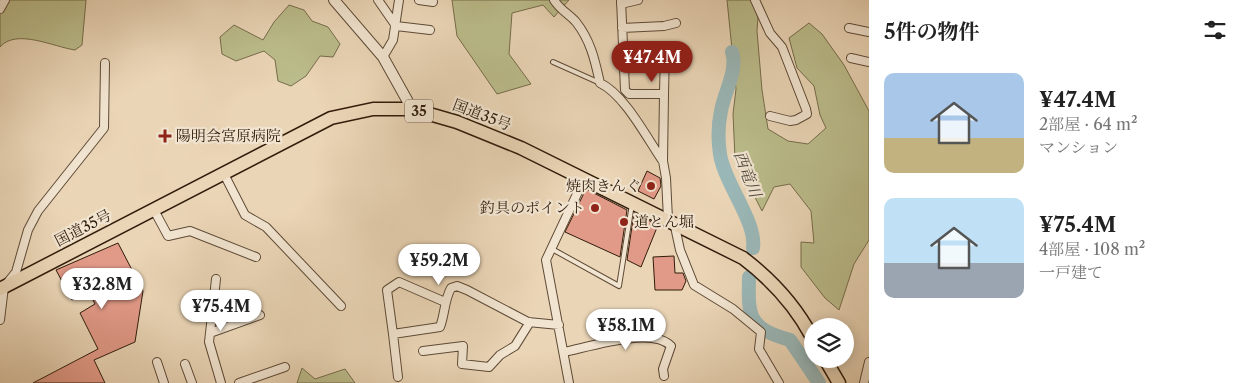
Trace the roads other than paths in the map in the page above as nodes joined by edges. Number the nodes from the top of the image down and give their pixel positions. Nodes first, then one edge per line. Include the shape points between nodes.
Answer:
1 (5, 0) edge
2 (334, 0) edge
3 (378, 0) edge
4 (399, 0) edge
5 (420, 0) edge
6 (554, 0) edge
7 (638, 0) edge
8 (755, 0) edge
9 (433, 2) dead end
10 (621, 2) edge
11 (0, 8) edge
12 (676, 23) dead end
13 (396, 26) junction
14 (622, 28) junction
15 (849, 28) dead end
16 (430, 30) dead end
17 (869, 32) edge
18 (665, 49) dead end
19 (383, 57) junction
20 (851, 58) dead end
21 (552, 62) dead end
22 (869, 62) edge
23 (105, 63) dead end
24 (600, 83) junction
25 (664, 94) junction
26 (412, 109) junction
27 (770, 116) dead end
28 (663, 160) junction
29 (224, 174) junction
30 (584, 179) junction
31 (632, 202) junction
32 (154, 210) junction
33 (671, 220) junction
34 (551, 248) junction
35 (256, 257) dead end
36 (216, 279) dead end
37 (2, 288) edge
38 (445, 302) junction
39 (341, 306) dead end
40 (260, 315) dead end
41 (0, 320) edge
42 (530, 322) junction
43 (804, 322) edge
44 (559, 325) junction
45 (210, 333) junction
46 (393, 334) junction
47 (423, 351) dead end
48 (564, 352) junction
49 (157, 362) dead end
50 (869, 362) edge
51 (185, 364) dead end
52 (285, 367) dead end
53 (830, 368) edge
54 (664, 376) dead end
55 (398, 377) dead end
56 (164, 383) edge
57 (192, 383) edge
58 (221, 383) edge
59 (239, 383) edge
60 (569, 383) edge
61 (780, 383) edge
62 (839, 383) edge
63 (864, 383) edge

1 - 11 street
2 - 19 street
3 - 13 street
4 - 13 street
5 - 9 street
6 - 24 street via 592,47
7 - 10 street
8 - 27 street via 770,33 782,47 807,114 796,120
10 - 14 street
12 - 14 street
13 - 16 street
13 - 19 street via 393,40
14 - 25 street via 625,90 629,94
15 - 17 street
18 - 25 street
19 - 26 street
20 - 22 street
21 - 24 lane
23 - 37 street via 104,128 38,211 28,230 16,272
24 - 28 street via 616,96
25 - 28 street
26 - 29 highway, 国道35号 / 35 via 373,109 331,118
26 - 30 highway, 国道35号 / 35 via 457,122 521,148
28 - 33 street
29 - 32 highway, 国道35号 / 35
29 - 39 street via 244,214 266,227
30 - 31 highway, 国道35号 / 35
30 - 34 street
31 - 33 highway, 国道35号 / 35
31 - 34 lane via 619,286
32 - 35 street via 168,236 190,231
32 - 37 highway, 国道35号 / 35
33 - 43 highway, 国道35号 / 35 via 743,258 767,276
33 - 61 street via 694,284 761,332 759,349
34 - 44 street via 546,260
36 - 45 street
37 - 41 street
38 - 42 street via 451,288 457,286
38 - 46 street via 440,327
38 - 46 street via 399,282 394,283 388,290
40 - 45 street
42 - 44 street
42 - 47 street via 515,346 489,367 462,364 463,346
44 - 48 street
45 - 58 street via 209,342
46 - 55 street
48 - 54 street via 627,339 665,339 671,346 663,369
48 - 60 street
49 - 56 street
50 - 63 street
51 - 57 street
52 - 59 street
53 - 62 highway

